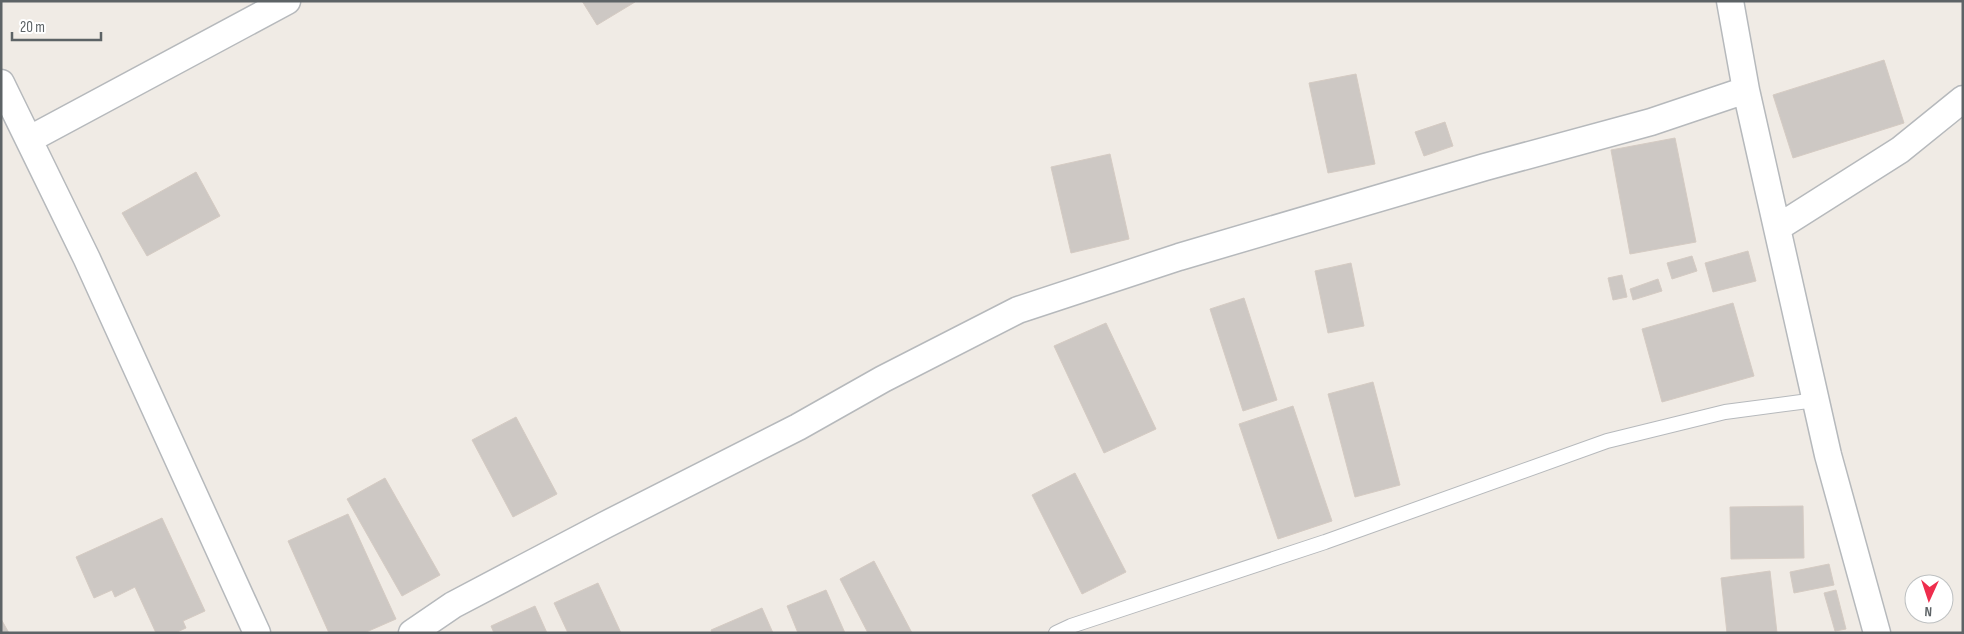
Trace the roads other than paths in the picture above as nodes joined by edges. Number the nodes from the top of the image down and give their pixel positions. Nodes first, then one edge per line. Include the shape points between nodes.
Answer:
1 (287, 1) edge
2 (1730, 1) edge
3 (1, 83) edge
4 (1746, 90) junction
5 (1963, 99) edge
6 (30, 139) junction
7 (1778, 228) junction
8 (1816, 400) junction
9 (257, 633) edge
10 (412, 633) edge
11 (1056, 633) edge
12 (1877, 633) edge

1 - 6 street
2 - 4 street
3 - 6 street
4 - 7 street
4 - 10 street via 1651,122 1179,257 1018,310 470,596
5 - 7 street via 1900,150
6 - 9 street
7 - 8 street
8 - 11 lane via 1725,412 1607,441 1325,542
8 - 12 street

